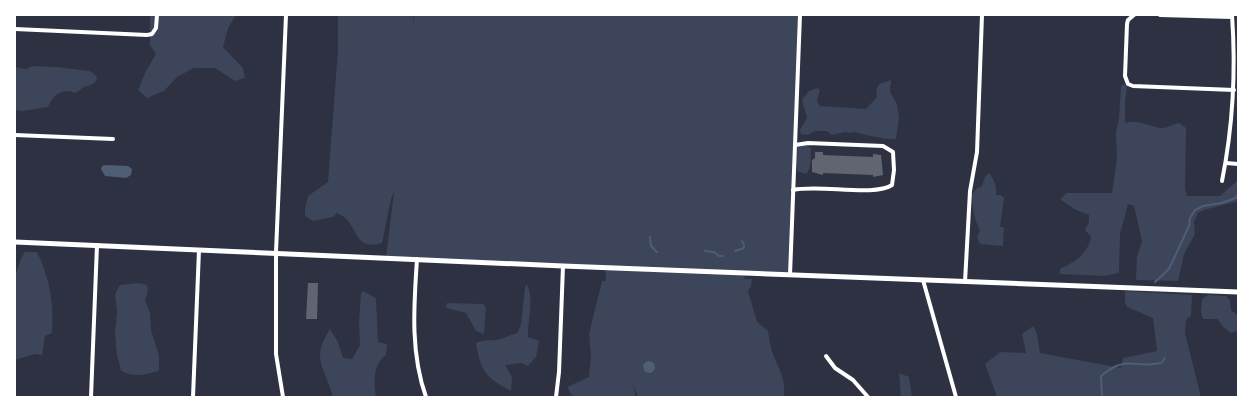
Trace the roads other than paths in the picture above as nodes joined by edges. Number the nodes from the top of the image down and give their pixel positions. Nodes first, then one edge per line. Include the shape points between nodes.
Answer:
1 (157, 15) edge
2 (286, 15) edge
3 (800, 15) edge
4 (982, 15) edge
5 (1134, 15) edge
6 (1160, 15) edge
7 (1232, 16) edge
8 (15, 29) edge
9 (1234, 90) junction
10 (15, 135) edge
11 (113, 138) dead end
12 (795, 145) junction
13 (1226, 162) junction
14 (1238, 164) edge
15 (1222, 181) dead end
16 (793, 190) junction
17 (15, 242) edge
18 (97, 245) junction
19 (199, 250) junction
20 (276, 252) junction
21 (417, 259) junction
22 (563, 266) junction
23 (790, 275) junction
24 (923, 280) junction
25 (965, 282) junction
26 (1238, 292) edge
27 (826, 356) dead end
28 (91, 397) edge
29 (193, 397) edge
30 (283, 397) edge
31 (426, 397) edge
32 (556, 397) edge
33 (868, 397) edge
34 (956, 397) edge

1 - 8 street via 152,34
2 - 20 street
3 - 12 street
4 - 25 street via 977,152 970,182
5 - 9 street via 1127,24 1125,76 1128,84
6 - 7 street
7 - 9 street
9 - 13 street
10 - 11 street
12 - 16 street
12 - 16 street via 883,146 893,152 894,170 892,185 881,190 816,187
13 - 14 street
13 - 15 street
16 - 23 street
17 - 18 street
18 - 19 street
18 - 28 street
19 - 20 street
19 - 29 street
20 - 21 street
20 - 30 street via 276,354
21 - 22 street
21 - 31 street via 416,352
22 - 23 street
22 - 32 street
23 - 24 street
24 - 25 street
24 - 34 street
25 - 26 street
27 - 33 street

